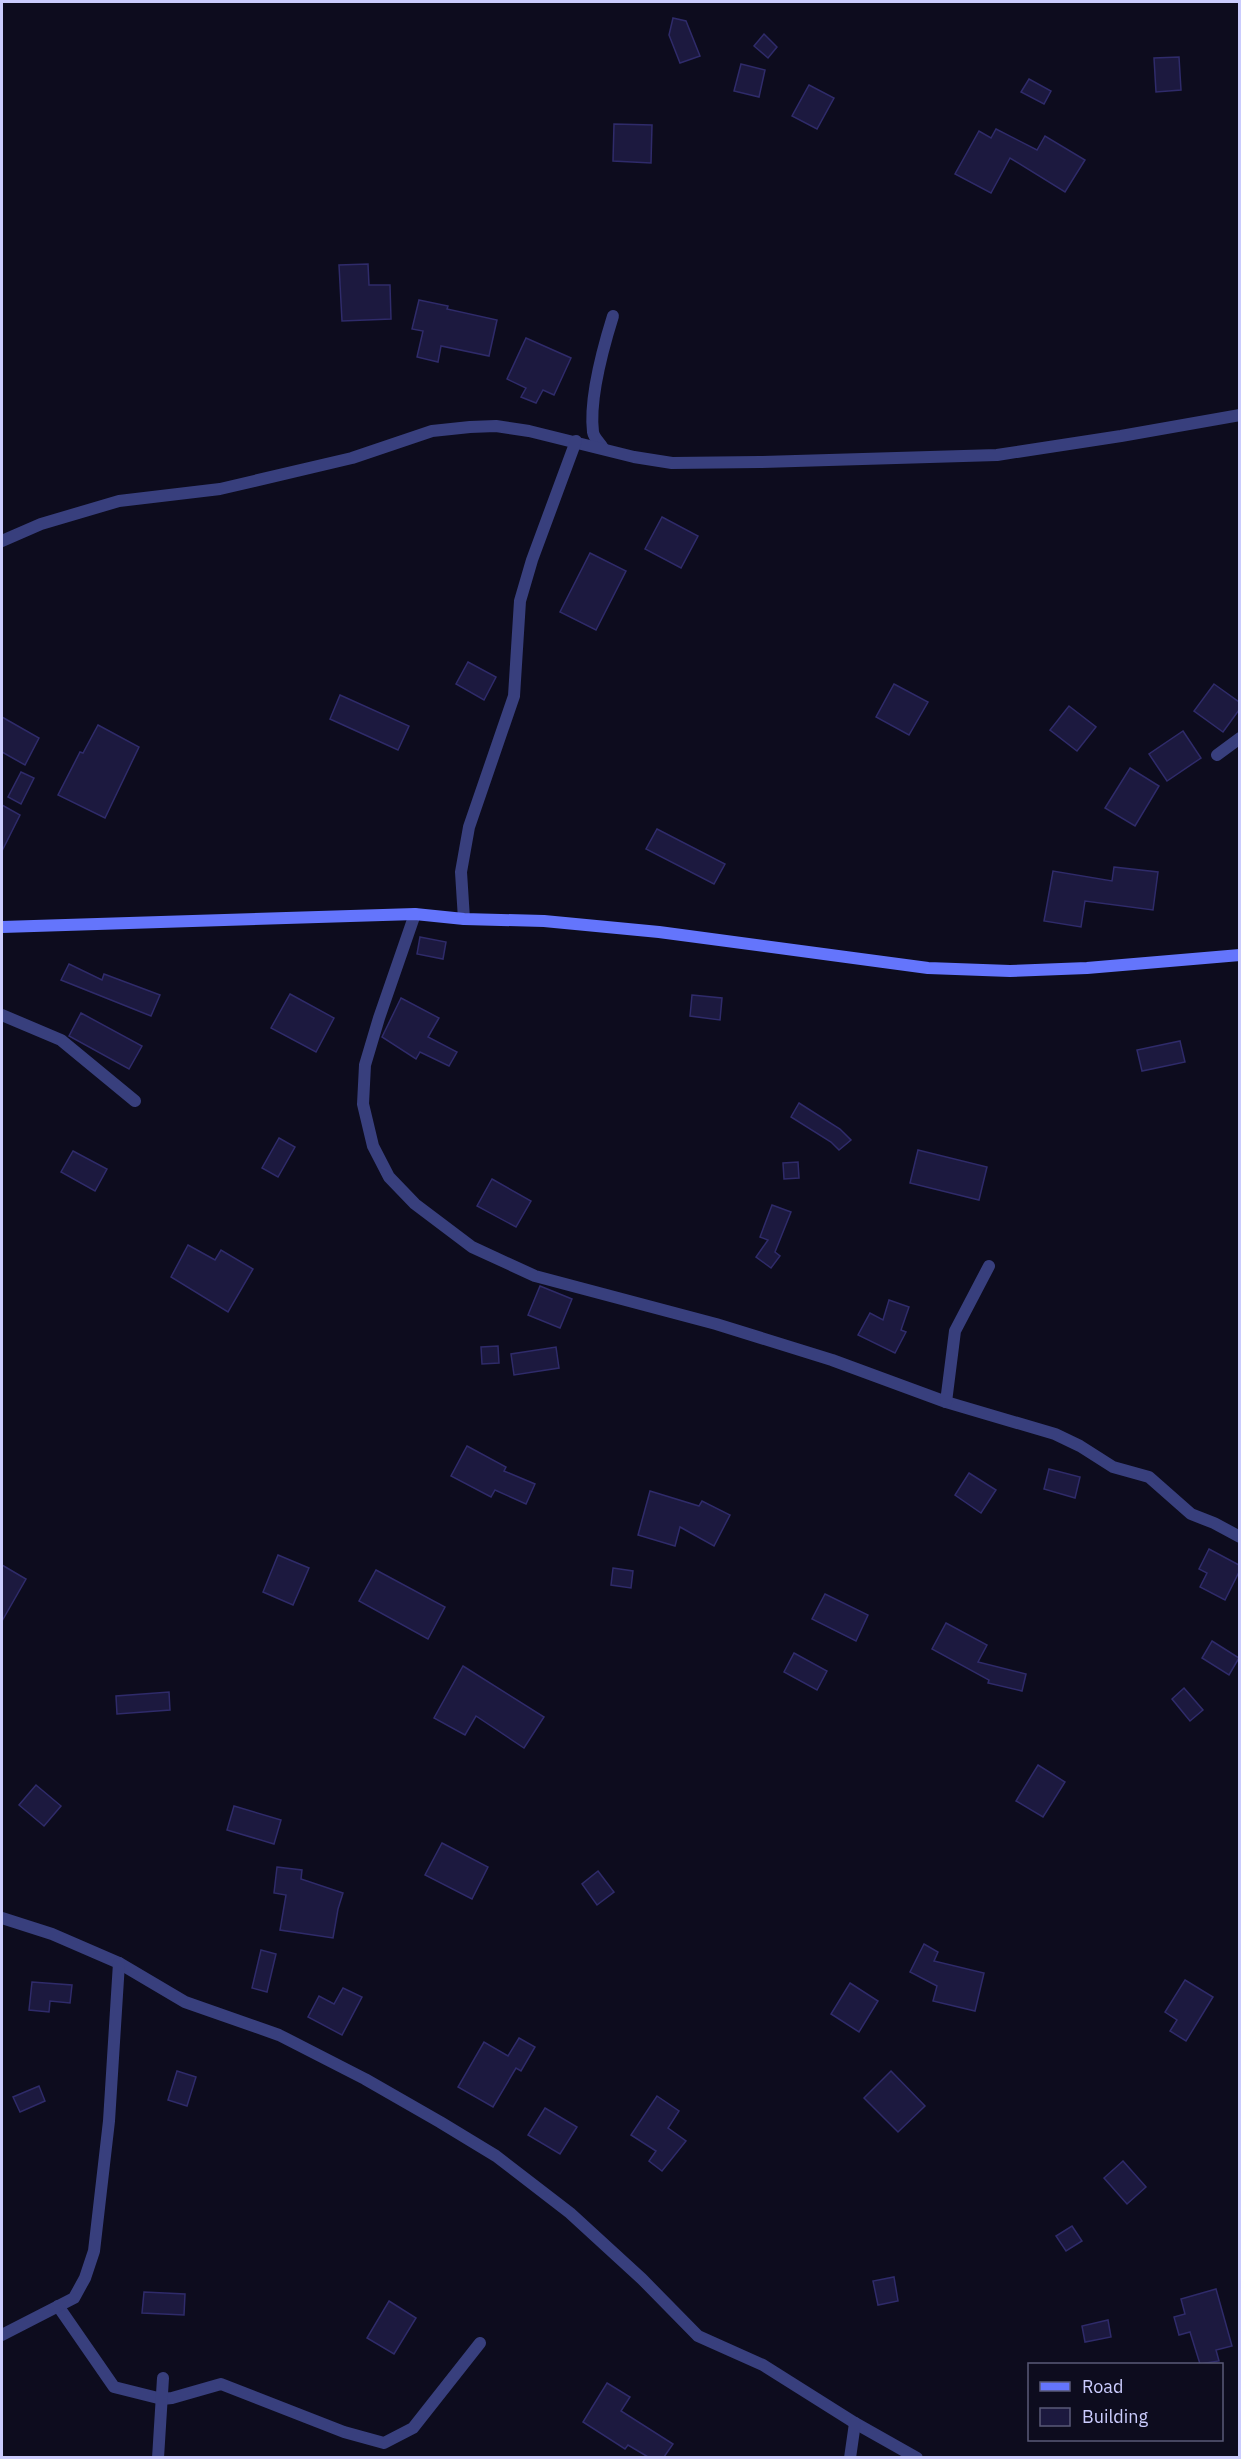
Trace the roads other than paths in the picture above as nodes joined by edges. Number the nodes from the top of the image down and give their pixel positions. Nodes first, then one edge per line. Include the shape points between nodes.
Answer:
1 (613, 316) dead end
2 (1239, 415) edge
3 (576, 441) junction
4 (603, 448) junction
5 (2, 541) edge
6 (1239, 738) edge
7 (1217, 755) dead end
8 (416, 914) junction
9 (464, 919) junction
10 (2, 927) edge
11 (1239, 955) edge
12 (2, 1015) edge
13 (135, 1101) dead end
14 (989, 1266) dead end
15 (946, 1402) junction
16 (1239, 1537) edge
17 (2, 1918) edge
18 (118, 1963) junction
19 (58, 2306) junction
20 (2, 2335) edge
21 (480, 2343) dead end
22 (163, 2378) dead end
23 (162, 2399) junction
24 (855, 2423) junction
25 (158, 2457) edge
26 (850, 2457) edge
27 (917, 2457) edge

1 - 4 street via 595,393 593,434
2 - 4 street via 997,455 672,463
3 - 4 street
3 - 5 street via 496,426 432,431 352,458 275,477 220,489 119,501
3 - 9 street via 520,601 514,696 469,827 461,872
6 - 7 street
8 - 9 main road
8 - 10 main road
8 - 15 street via 365,1065 363,1104 373,1146 389,1177 414,1204 472,1247 535,1276 832,1359
9 - 11 main road via 544,921 659,932 928,968 1087,968
12 - 13 street via 61,1040
14 - 15 street via 955,1331
15 - 16 street via 1055,1434 1113,1467 1149,1477 1191,1514
17 - 18 street via 52,1934
18 - 19 street via 109,2121 94,2251 74,2298
18 - 24 street via 185,2002 279,2035 337,2064 496,2156 570,2213 642,2278 698,2336 763,2365
19 - 20 street
19 - 23 street via 114,2388
21 - 23 street via 413,2428 384,2443 344,2432 221,2384
22 - 23 street
23 - 25 street
24 - 26 street
24 - 27 street

